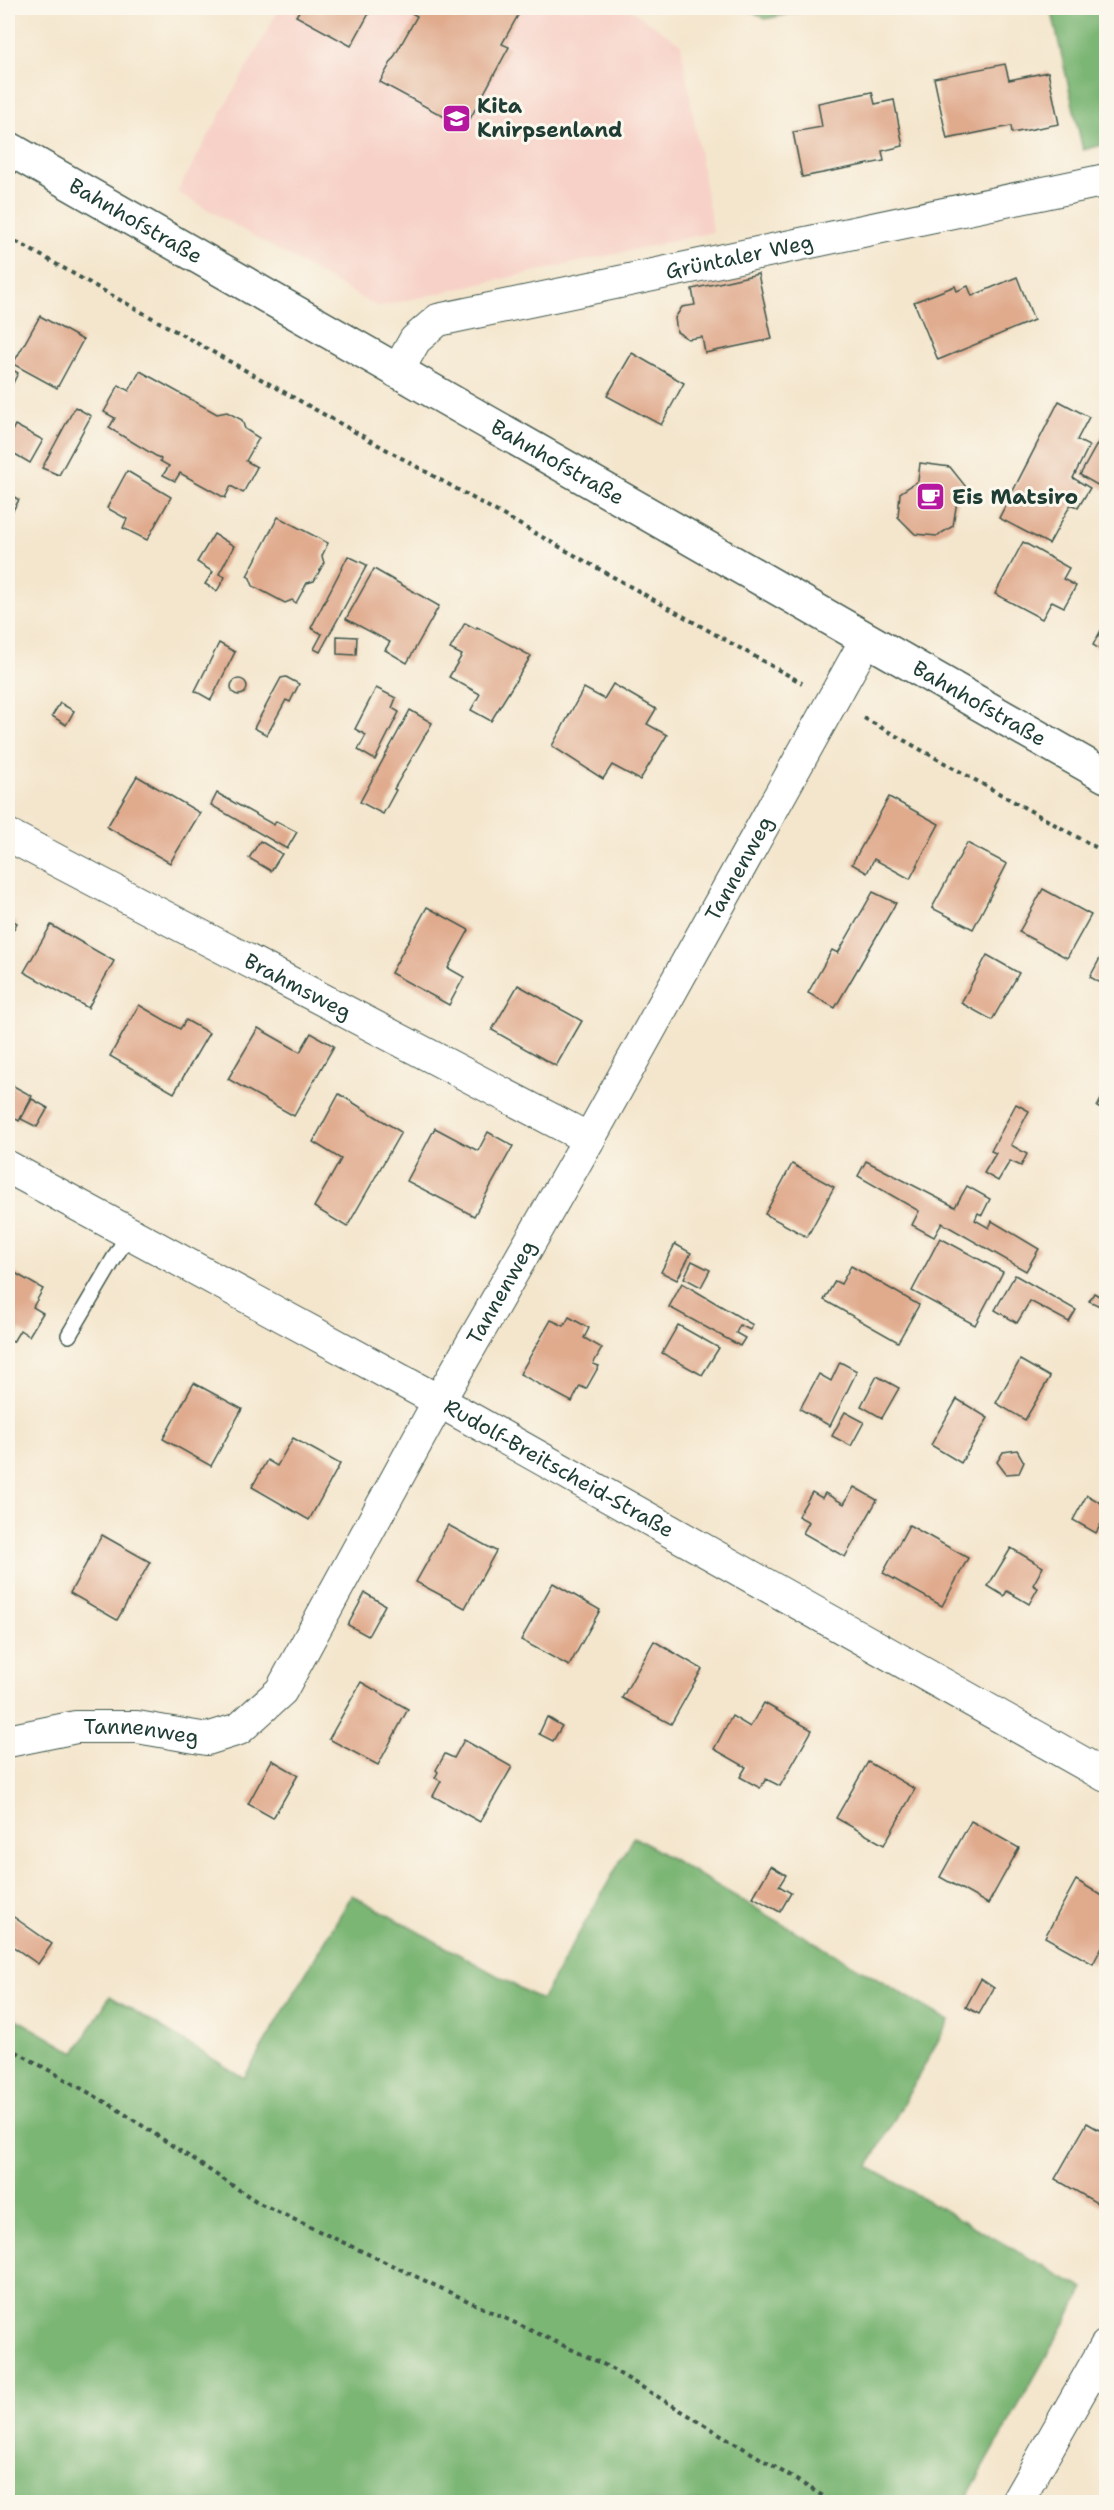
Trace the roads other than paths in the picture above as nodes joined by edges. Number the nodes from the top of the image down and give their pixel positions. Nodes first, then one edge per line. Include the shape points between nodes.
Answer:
1 (8, 148) edge
2 (1107, 180) edge
3 (397, 372) junction
4 (866, 640) junction
5 (1107, 776) edge
6 (8, 835) edge
7 (589, 1139) junction
8 (8, 1167) edge
9 (129, 1233) junction
10 (69, 1335) dead end
11 (439, 1401) junction
12 (8, 1741) edge
13 (1107, 1776) edge
14 (1107, 2346) edge
15 (1017, 2502) edge

1 - 3 main road, Bahnhofstraße
2 - 3 street, Grüntaler Weg via 438,320 415,340
3 - 4 main road, Bahnhofstraße
4 - 5 main road, Bahnhofstraße
4 - 7 street, Tannenweg
6 - 7 street, Brahmsweg
7 - 11 street, Tannenweg
8 - 9 street, Rudolf-Breitscheid-Straße
9 - 10 lane
9 - 11 street, Rudolf-Breitscheid-Straße
11 - 12 street, Tannenweg via 281,1691 239,1729 207,1739 137,1727 76,1727
11 - 13 street, Rudolf-Breitscheid-Straße
14 - 15 street

